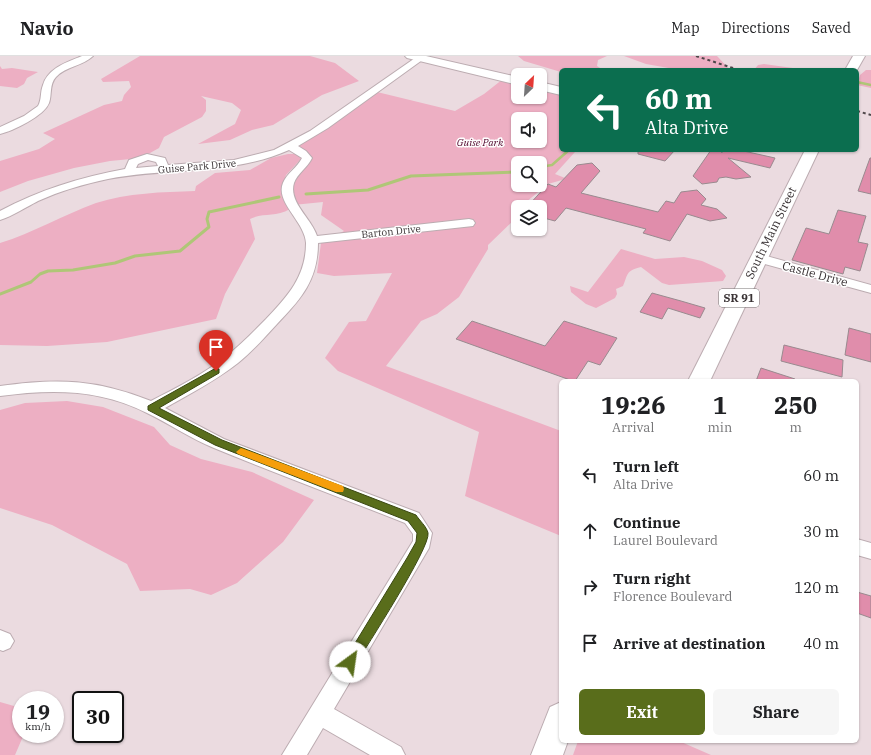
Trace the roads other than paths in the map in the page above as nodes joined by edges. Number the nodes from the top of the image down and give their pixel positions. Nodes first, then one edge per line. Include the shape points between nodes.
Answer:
1 (89, 56) edge
2 (859, 56) edge
3 (416, 57) edge
4 (852, 68) edge
5 (511, 79) edge
6 (547, 88) edge
7 (559, 91) edge
8 (0, 118) edge
9 (17, 123) junction
10 (0, 131) edge
11 (291, 147) junction
12 (811, 152) edge
13 (0, 216) edge
14 (469, 223) dead end
15 (312, 240) junction
16 (759, 258) junction
17 (871, 289) edge
18 (700, 379) edge
19 (0, 391) edge
20 (152, 408) junction
21 (859, 548) edge
22 (871, 551) edge
23 (319, 713) junction
24 (559, 723) edge
25 (294, 755) edge
26 (393, 755) edge
27 (547, 755) edge

1 - 9 street via 54,74 47,84 41,108
2 - 4 main road
3 - 5 main road
3 - 11 street, Guise Park Drive via 314,134
6 - 7 main road
8 - 9 street
9 - 10 street
11 - 13 street, Guise Park Drive via 228,164 164,169 161,160 147,157 133,162 129,172 60,188
11 - 15 street via 307,158 305,164 290,180 288,196 303,217
12 - 16 main road, South Main Street / SR 91
14 - 15 street, Barton Drive
15 - 20 street via 307,275 283,310 228,363 205,379
16 - 17 street, Castle Drive
16 - 18 main road, South Main Street / SR 91
19 - 20 street via 37,386 91,388 118,394
20 - 23 street via 218,443 412,518 423,533 422,542
21 - 22 street
23 - 25 street
23 - 26 street
24 - 27 main road

